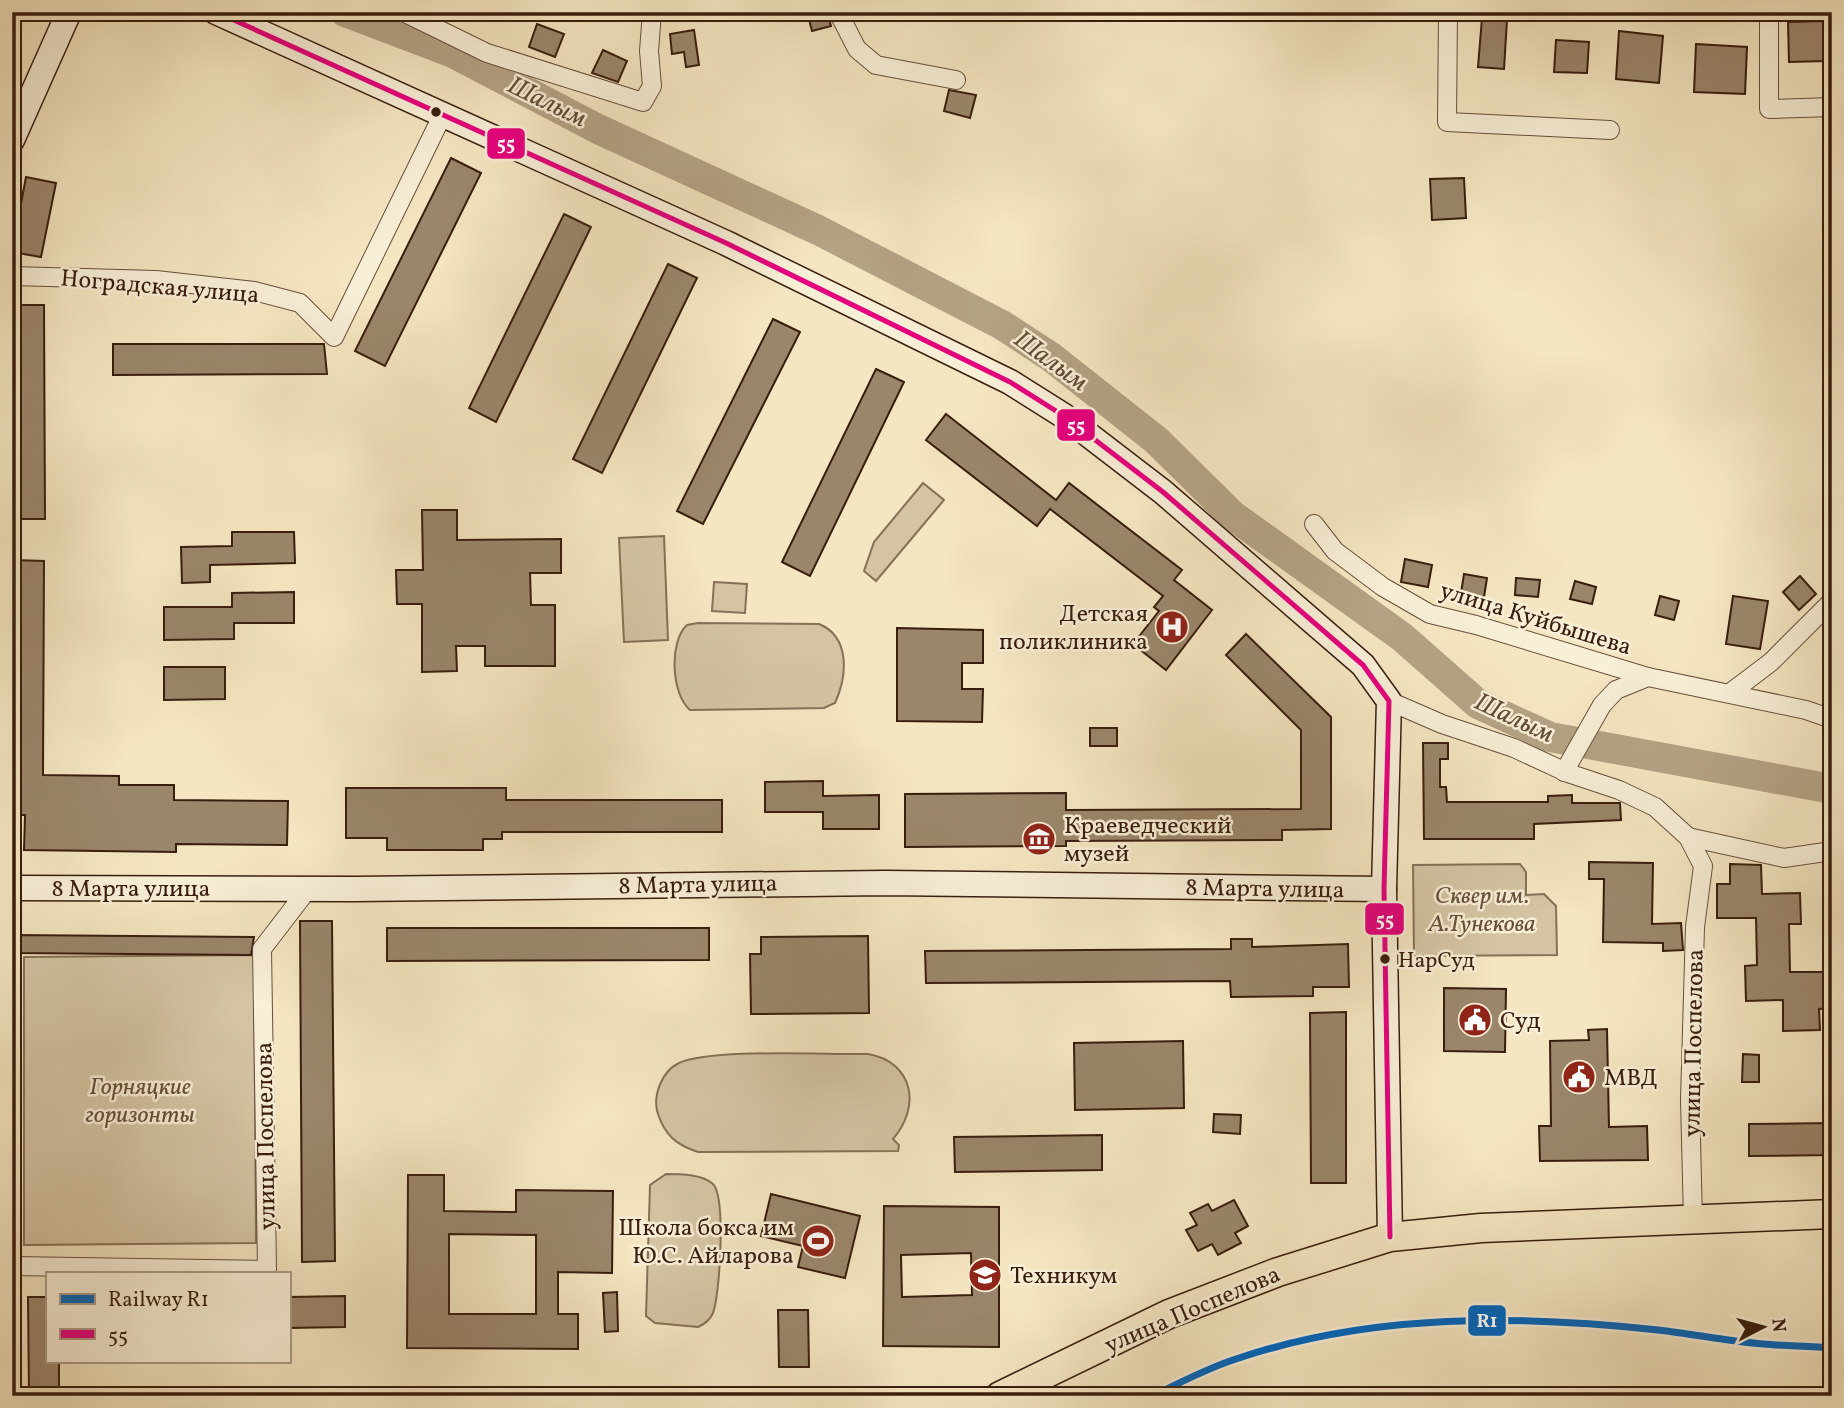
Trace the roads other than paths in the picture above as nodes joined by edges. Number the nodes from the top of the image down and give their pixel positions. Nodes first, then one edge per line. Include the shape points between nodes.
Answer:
1 (69, 12) edge
2 (216, 12) edge
3 (403, 12) edge
4 (652, 12) edge
5 (838, 12) edge
6 (1448, 12) edge
7 (1769, 12) edge
8 (956, 80) dead end
9 (1832, 107) edge
10 (442, 116) junction
11 (1610, 130) dead end
12 (12, 140) edge
13 (12, 276) edge
14 (1314, 524) dead end
15 (1832, 601) edge
16 (1648, 677) junction
17 (1730, 694) junction
18 (1389, 701) junction
19 (1832, 719) edge
20 (1564, 772) junction
21 (1688, 837) junction
22 (1832, 851) edge
23 (12, 888) edge
24 (308, 889) junction
25 (1384, 889) junction
26 (1832, 1214) edge
27 (1693, 1220) junction
28 (1390, 1237) junction
29 (12, 1266) edge
30 (1000, 1396) edge

1 - 12 street
2 - 10 street
3 - 4 street via 487,53 643,102 652,86
5 - 8 street via 857,50 876,65
6 - 11 street via 1447,121
7 - 9 street via 1769,109
10 - 13 street, Ноградская улица via 334,337 300,303 254,292 103,277
10 - 18 street via 726,243 1010,382 1064,416 1163,492 1363,665
14 - 16 street, улица Куйбышева via 1335,551 1430,614
15 - 17 street via 1771,663
16 - 17 street, улица Куйбышева
16 - 20 street, улица Куйбышева via 1616,690 1591,722
17 - 19 street, улица Куйбышева
18 - 20 street
18 - 25 street
20 - 21 street via 1655,807
21 - 22 street via 1784,858
21 - 27 street, улица Поспелова via 1703,866 1695,927 1690,1099
23 - 24 street, 8 Марта улица
24 - 25 street, 8 Марта улица via 885,883
24 - 29 street, улица Поспелова via 262,949 267,1270
25 - 28 street
26 - 27 main road, улица Поспелова
27 - 28 main road, улица Поспелова via 1481,1228
28 - 30 main road, улица Поспелова via 1278,1272 1169,1314

